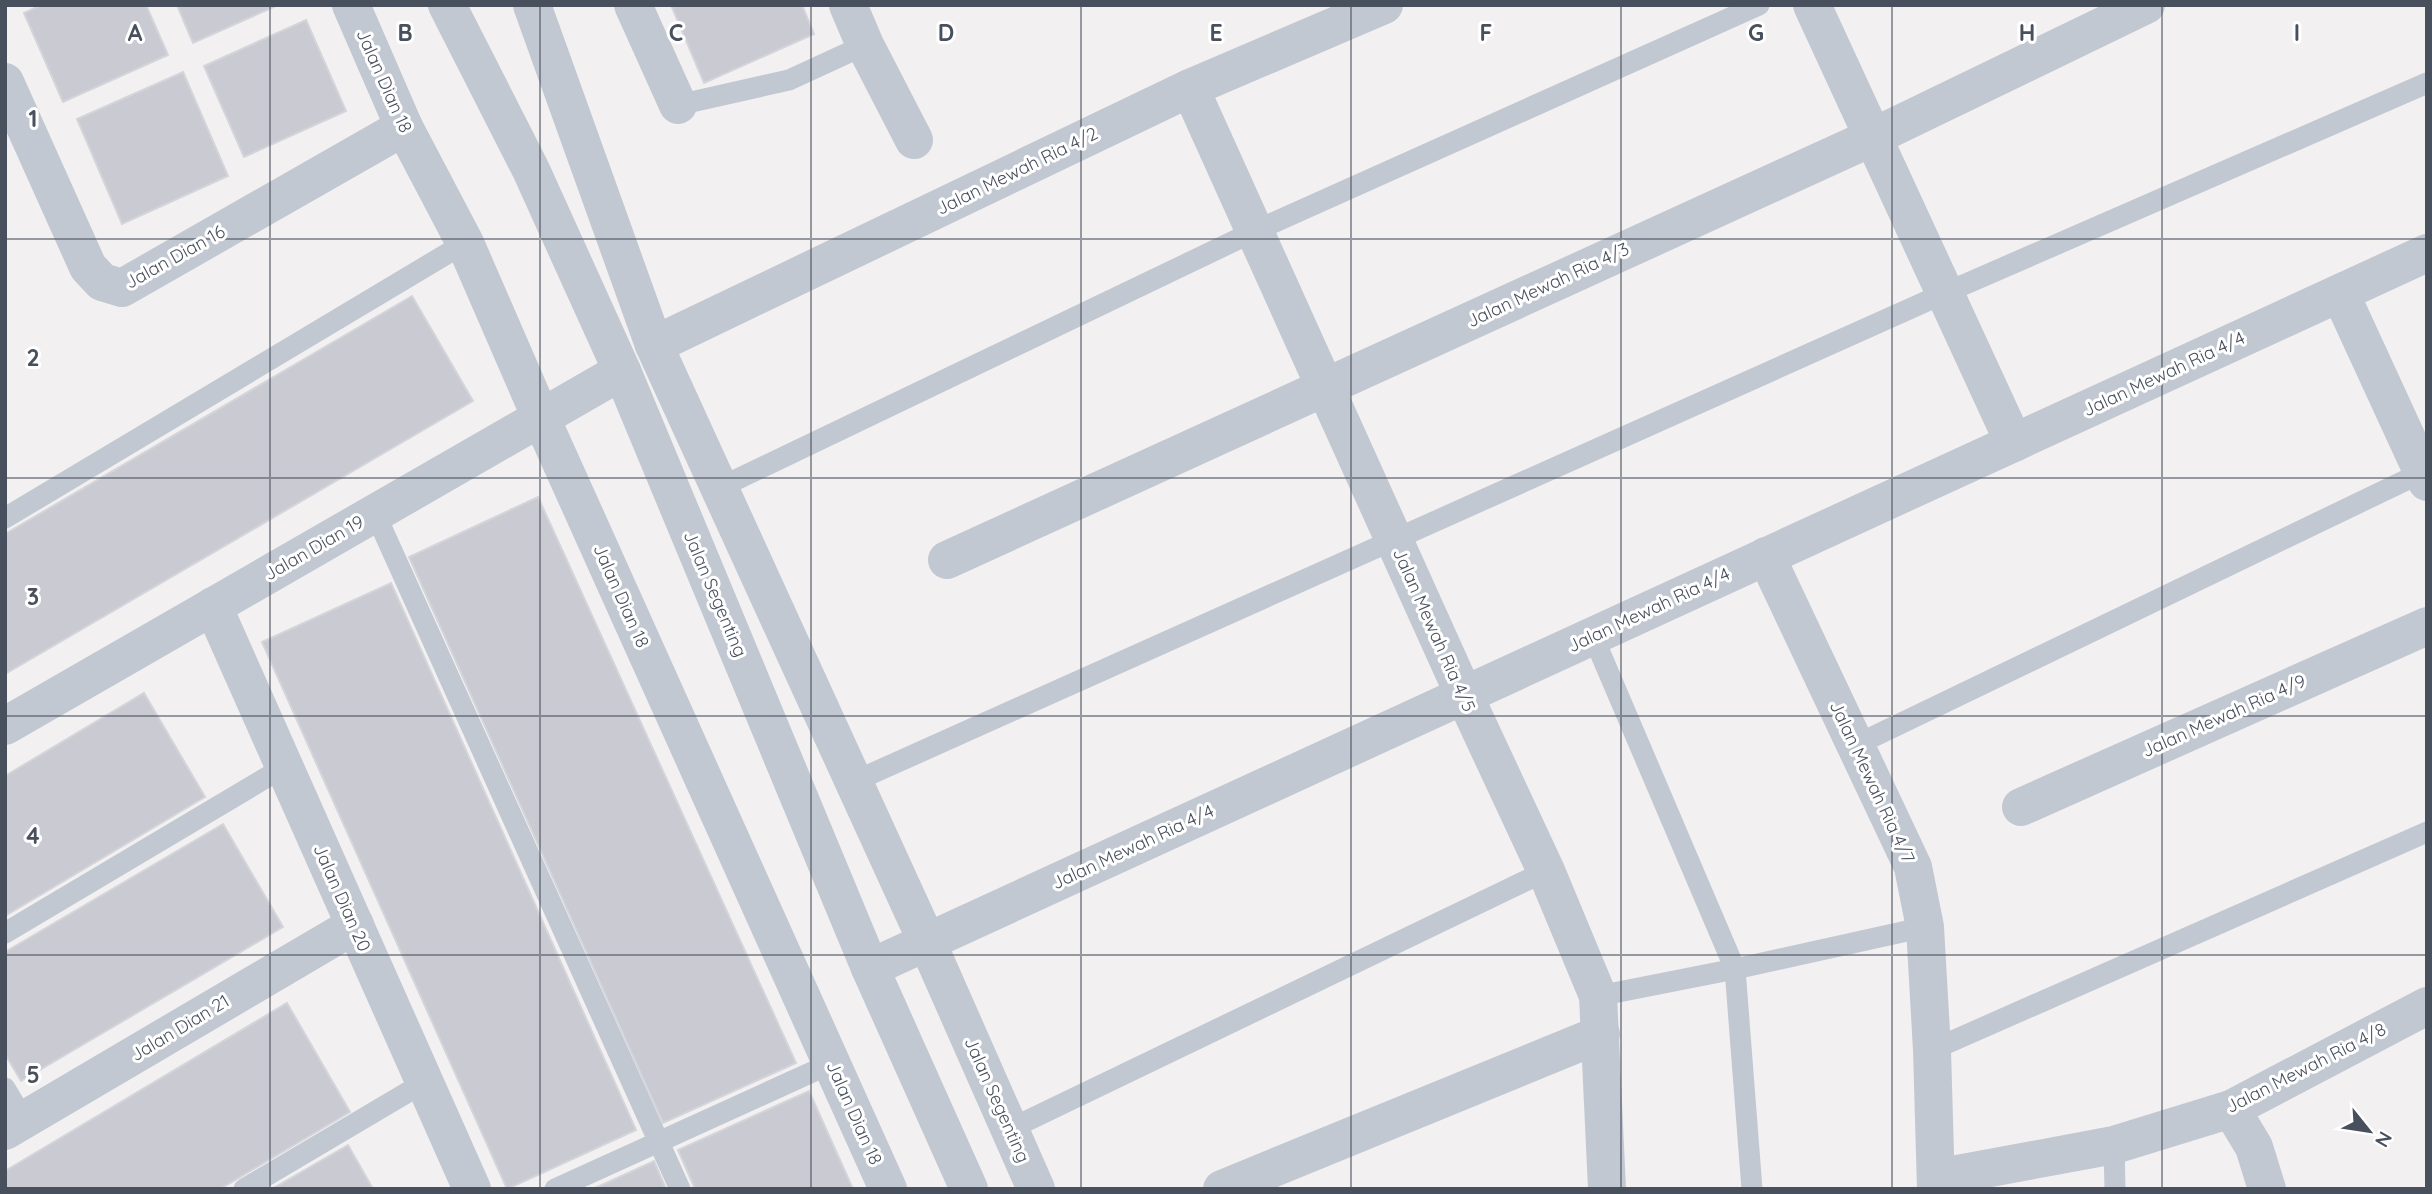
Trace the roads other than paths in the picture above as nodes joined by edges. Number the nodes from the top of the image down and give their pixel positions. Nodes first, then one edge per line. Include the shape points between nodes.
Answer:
1 (351, 5) edge
2 (447, 5) edge
3 (532, 5) edge
4 (634, 5) edge
5 (848, 5) edge
6 (1384, 5) edge
7 (1759, 5) edge
8 (1812, 5) edge
9 (2146, 5) edge
10 (865, 45) junction
11 (5, 82) edge
12 (2427, 83) edge
13 (1191, 88) junction
14 (678, 105) joint
15 (404, 127) junction
16 (1873, 137) junction
17 (914, 140) dead end
18 (1255, 231) junction
19 (465, 243) junction
20 (2427, 253) edge
21 (1945, 293) junction
22 (2340, 293) junction
23 (654, 345) junction
24 (622, 371) junction
25 (1325, 387) junction
26 (541, 418) junction
27 (2014, 443) junction
28 (2425, 475) edge
29 (719, 488) junction
30 (375, 513) junction
31 (5, 518) edge
32 (1394, 541) junction
33 (1766, 556) junction
34 (947, 560) dead end
35 (213, 606) junction
36 (2427, 626) edge
37 (1592, 636) junction
38 (1464, 695) junction
39 (6, 723) edge
40 (1856, 745) junction
41 (284, 767) junction
42 (853, 782) junction
43 (2021, 807) dead end
44 (2427, 832) edge
45 (1546, 871) junction
46 (355, 925) junction
47 (1925, 927) junction
48 (5, 933) edge
49 (927, 942) junction
50 (870, 968) junction
51 (1735, 969) junction
52 (1598, 996) junction
53 (2427, 1006) edge
54 (1601, 1034) junction
55 (1932, 1050) junction
56 (832, 1063) junction
57 (425, 1082) junction
58 (5, 1088) edge
59 (2231, 1108) junction
60 (15, 1126) edge
61 (1010, 1129) junction
62 (659, 1142) junction
63 (2114, 1145) junction
64 (1936, 1183) edge
65 (244, 1189) edge
66 (472, 1189) edge
67 (555, 1189) edge
68 (680, 1189) edge
69 (888, 1189) edge
70 (969, 1189) edge
71 (1037, 1189) edge
72 (1222, 1189) edge
73 (1607, 1189) edge
74 (1752, 1189) edge
75 (2115, 1189) edge
76 (2267, 1189) edge

1 - 15 street, Jalan Dian 18
2 - 24 street, Jalan Segenting via 531,170
3 - 23 street, Jalan Segenting
4 - 14 street
5 - 10 street
6 - 13 street, Jalan Mewah Ria 4/2
7 - 18 lane
8 - 16 street
9 - 16 street, Jalan Mewah Ria 4/3
10 - 14 lane via 789,80
10 - 17 street
11 - 15 street, Jalan Dian 16 via 88,267 102,282 122,288
12 - 21 lane
13 - 18 street, Jalan Mewah Ria 4/5
13 - 23 street, Jalan Mewah Ria 4/2
15 - 19 street, Jalan Dian 18
16 - 21 street
16 - 25 street, Jalan Mewah Ria 4/3
18 - 25 street, Jalan Mewah Ria 4/5
18 - 29 lane
19 - 26 street, Jalan Dian 18
19 - 31 lane
20 - 22 street, Jalan Mewah Ria 4/4
21 - 27 street
21 - 32 lane
22 - 27 street, Jalan Mewah Ria 4/4
22 - 28 street
23 - 29 street, Jalan Segenting
24 - 26 street, Jalan Dian 19
24 - 50 street, Jalan Segenting
25 - 32 street, Jalan Mewah Ria 4/5
25 - 34 street, Jalan Mewah Ria 4/3
26 - 30 street, Jalan Dian 19
26 - 56 street, Jalan Dian 18
27 - 33 street, Jalan Mewah Ria 4/4
28 - 40 lane
29 - 42 street, Jalan Segenting
30 - 35 street, Jalan Dian 19
30 - 62 lane
32 - 38 street, Jalan Mewah Ria 4/5
32 - 42 lane
33 - 37 street, Jalan Mewah Ria 4/4
33 - 40 street, Jalan Mewah Ria 4/7
35 - 39 street, Jalan Dian 19
35 - 41 street, Jalan Dian 20
36 - 43 street, Jalan Mewah Ria 4/9
37 - 38 street, Jalan Mewah Ria 4/4
37 - 51 lane
38 - 45 street, Jalan Mewah Ria 4/5
38 - 49 street, Jalan Mewah Ria 4/4
40 - 47 street, Jalan Mewah Ria 4/7 via 1913,867
41 - 46 street, Jalan Dian 20
41 - 48 lane
42 - 49 street, Jalan Segenting
44 - 55 lane
45 - 52 street, Jalan Mewah Ria 4/5
45 - 61 lane
46 - 57 street, Jalan Dian 20
46 - 60 street, Jalan Dian 21
47 - 51 lane
47 - 55 street, Jalan Mewah Ria 4/7
49 - 50 street, Jalan Mewah Ria 4/4
49 - 61 street, Jalan Segenting
50 - 70 street, Jalan Segenting
51 - 52 lane
51 - 74 lane
52 - 54 street, Jalan Mewah Ria 4/5
53 - 59 street, Jalan Mewah Ria 4/8
54 - 72 street
54 - 73 street, Jalan Mewah Ria 4/5
55 - 64 street, Jalan Mewah Ria 4/7
56 - 62 lane
56 - 69 street, Jalan Dian 18
57 - 65 lane
57 - 66 street, Jalan Dian 20
58 - 60 lane
59 - 63 street, Jalan Mewah Ria 4/8
59 - 76 street via 2254,1147
61 - 71 street, Jalan Segenting
62 - 67 lane
62 - 68 lane
63 - 64 street, Jalan Mewah Ria 4/8
63 - 75 lane

